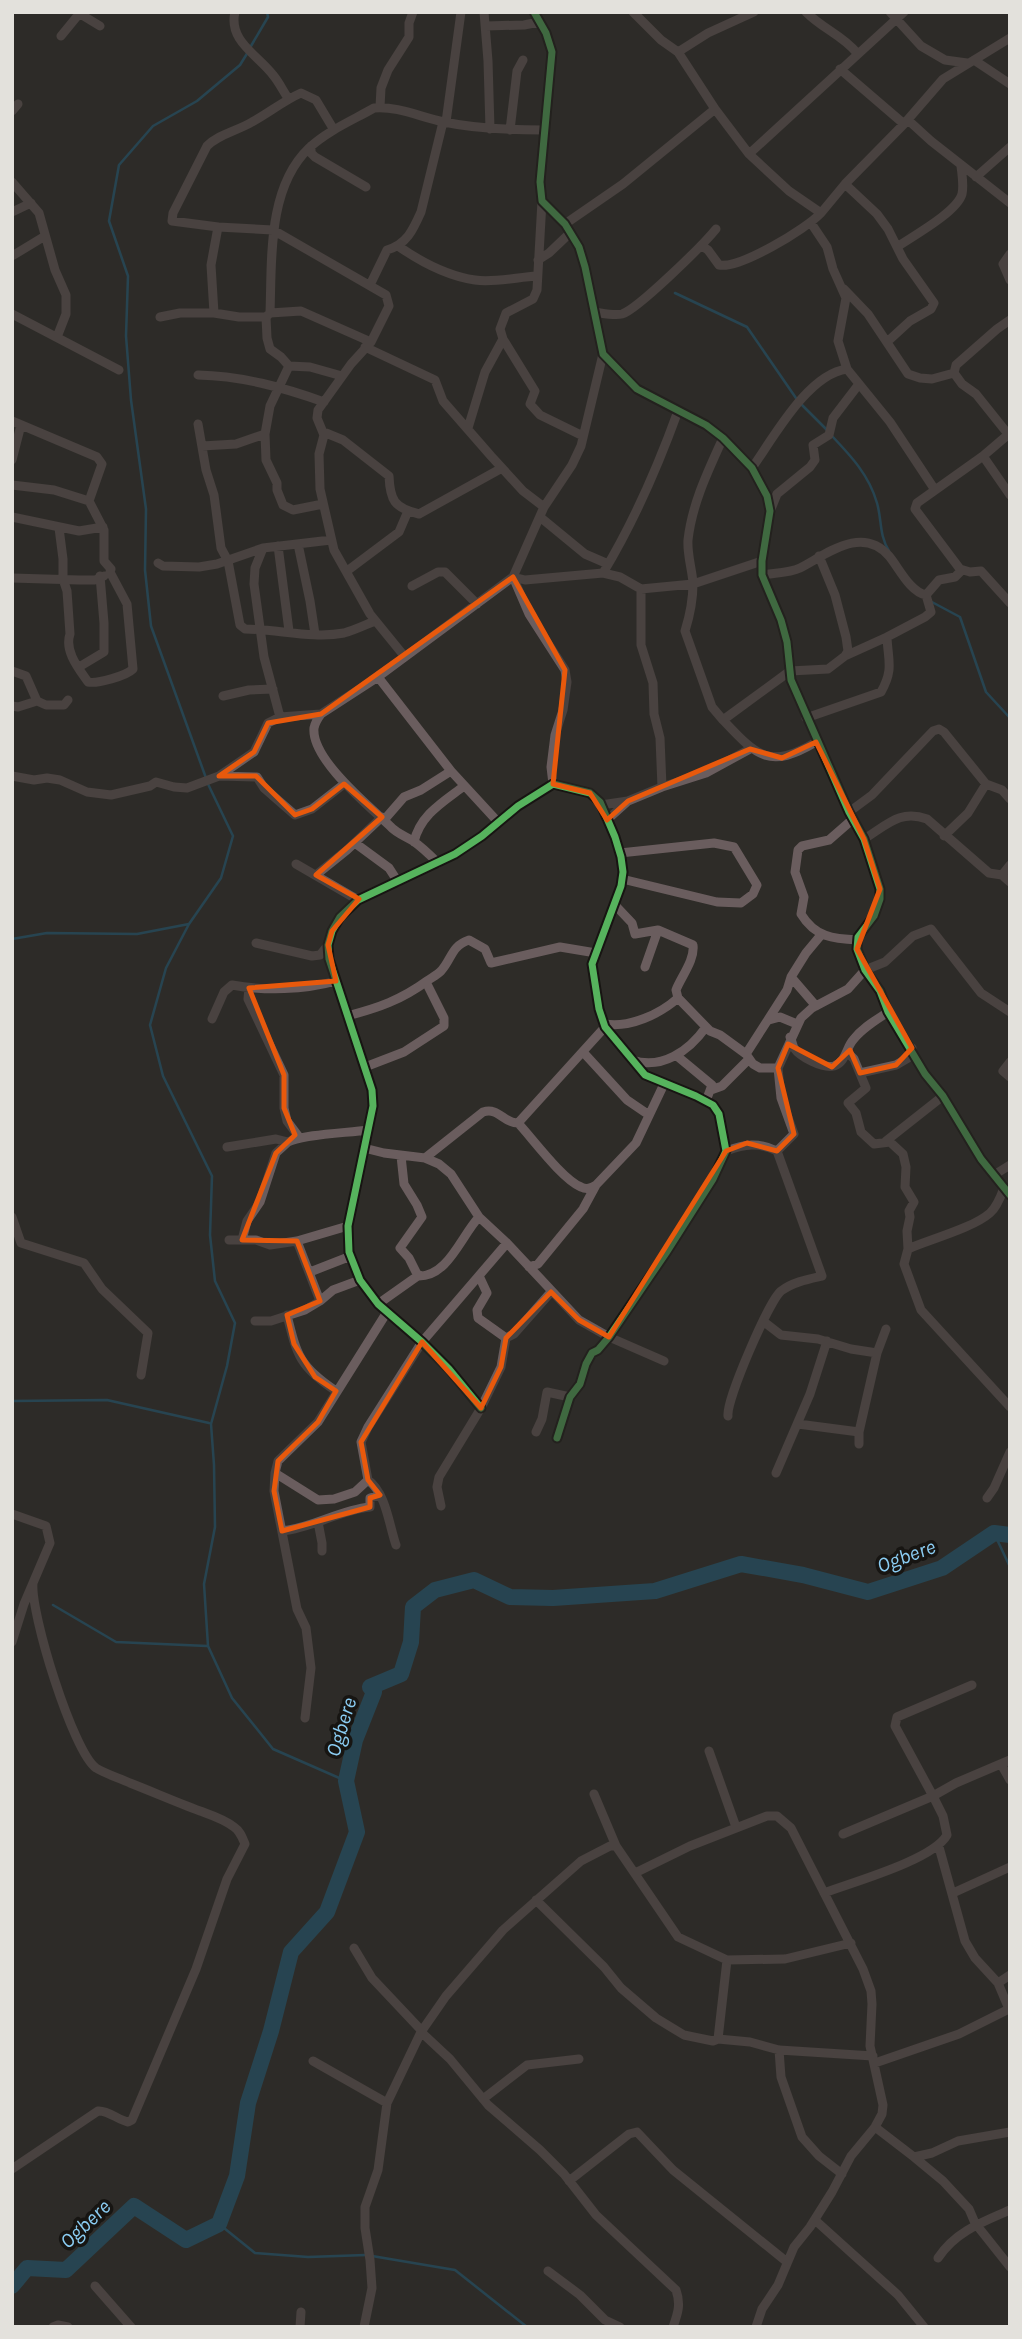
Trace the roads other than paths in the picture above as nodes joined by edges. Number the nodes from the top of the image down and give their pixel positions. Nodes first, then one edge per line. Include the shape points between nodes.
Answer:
1 (235, 12) edge
2 (413, 12) edge
3 (461, 12) edge
4 (484, 12) edge
5 (534, 12) edge
6 (633, 12) edge
7 (754, 12) edge
8 (806, 12) edge
9 (78, 13) edge
10 (897, 14) edge
11 (732, 16) edge
12 (539, 22) junction
13 (100, 26) dead end
14 (486, 26) junction
15 (61, 36) dead end
16 (1010, 38) edge
17 (678, 52) junction
18 (857, 54) junction
19 (523, 60) dead end
20 (971, 61) junction
21 (841, 69) junction
22 (1010, 84) edge
23 (288, 98) junction
24 (380, 107) junction
25 (715, 109) junction
26 (445, 122) junction
27 (906, 122) junction
28 (490, 129) junction
29 (334, 130) junction
30 (510, 130) junction
31 (543, 130) junction
32 (311, 146) junction
33 (1010, 147) edge
34 (749, 154) junction
35 (961, 166) junction
36 (976, 177) junction
37 (12, 182) edge
38 (845, 184) junction
39 (366, 187) dead end
40 (542, 201) junction
41 (31, 203) junction
42 (1010, 203) edge
43 (12, 212) edge
44 (821, 213) junction
45 (811, 223) junction
46 (218, 228) junction
47 (568, 228) junction
48 (716, 229) dead end
49 (273, 230) junction
50 (45, 236) junction
51 (398, 246) junction
52 (702, 246) junction
53 (898, 247) junction
54 (1010, 254) edge
55 (12, 256) edge
56 (538, 260) junction
57 (537, 276) junction
58 (1010, 280) edge
59 (370, 285) junction
60 (844, 289) junction
61 (594, 312) junction
62 (214, 313) junction
63 (12, 314) edge
64 (268, 315) junction
65 (160, 317) dead end
66 (1008, 324) edge
67 (57, 337) junction
68 (503, 339) junction
69 (887, 342) junction
70 (368, 344) junction
71 (603, 354) junction
72 (289, 366) junction
73 (848, 369) junction
74 (118, 370) dead end
75 (954, 373) junction
76 (198, 375) dead end
77 (342, 376) junction
78 (859, 384) junction
79 (281, 386) junction
80 (324, 402) junction
81 (678, 411) junction
82 (17, 423) edge
83 (198, 424) dead end
84 (468, 428) junction
85 (265, 434) junction
86 (1009, 434) edge
87 (324, 435) junction
88 (583, 436) junction
89 (723, 438) junction
90 (202, 446) junction
91 (983, 456) junction
92 (12, 460) edge
93 (502, 468) junction
94 (752, 468) junction
95 (12, 485) edge
96 (935, 490) junction
97 (1010, 495) edge
98 (89, 501) junction
99 (323, 504) junction
100 (544, 508) junction
101 (770, 510) junction
102 (408, 512) junction
103 (12, 517) edge
104 (540, 517) junction
105 (103, 527) junction
106 (59, 528) junction
107 (331, 540) junction
108 (298, 544) junction
109 (278, 546) junction
110 (262, 548) junction
111 (819, 556) junction
112 (228, 561) junction
113 (762, 561) junction
114 (158, 563) dead end
115 (605, 568) junction
116 (962, 570) junction
117 (347, 571) junction
118 (110, 572) junction
119 (762, 575) junction
120 (100, 576) junction
121 (513, 577) junction
122 (12, 578) edge
123 (63, 579) junction
124 (693, 584) junction
125 (412, 586) dead end
126 (641, 589) junction
127 (926, 595) junction
128 (1008, 596) edge
129 (477, 604) junction
130 (375, 621) junction
131 (260, 628) junction
132 (289, 631) junction
133 (315, 634) junction
134 (887, 637) junction
135 (845, 656) junction
136 (405, 657) junction
137 (79, 667) junction
138 (12, 671) edge
139 (790, 671) junction
140 (378, 677) junction
141 (273, 689) junction
142 (223, 696) dead end
143 (68, 700) dead end
144 (37, 701) junction
145 (12, 706) edge
146 (321, 714) junction
147 (281, 718) junction
148 (806, 718) junction
149 (723, 720) junction
150 (816, 742) junction
151 (750, 749) junction
152 (451, 771) junction
153 (12, 776) edge
154 (219, 776) junction
155 (344, 783) junction
156 (986, 784) junction
157 (553, 785) junction
158 (464, 786) junction
159 (662, 787) junction
160 (1010, 799) edge
161 (628, 801) junction
162 (601, 805) junction
163 (851, 815) junction
164 (383, 819) junction
165 (607, 820) junction
166 (498, 822) junction
167 (944, 836) junction
168 (864, 839) junction
169 (414, 842) junction
170 (355, 843) junction
171 (620, 853) junction
172 (438, 863) junction
173 (296, 864) dead end
174 (1010, 865) edge
175 (316, 874) junction
176 (1002, 874) junction
177 (622, 879) junction
178 (398, 882) junction
179 (1010, 882) edge
180 (358, 900) junction
181 (614, 904) junction
182 (658, 930) junction
183 (821, 935) junction
184 (858, 940) junction
185 (256, 943) dead end
186 (328, 945) junction
187 (596, 953) junction
188 (645, 967) dead end
189 (865, 970) junction
190 (791, 978) junction
191 (336, 981) junction
192 (426, 982) junction
193 (249, 988) junction
194 (678, 998) junction
195 (816, 1006) junction
196 (888, 1012) junction
197 (1010, 1012) edge
198 (347, 1016) junction
199 (212, 1019) dead end
200 (769, 1020) junction
201 (797, 1024) junction
202 (605, 1025) junction
203 (706, 1027) junction
204 (790, 1037) junction
205 (912, 1048) junction
206 (583, 1052) junction
207 (848, 1053) junction
208 (677, 1056) junction
209 (747, 1057) junction
210 (631, 1059) junction
211 (1010, 1062) edge
212 (365, 1067) junction
213 (778, 1068) junction
214 (860, 1073) junction
215 (1010, 1077) edge
216 (664, 1084) junction
217 (711, 1090) junction
218 (943, 1096) junction
219 (706, 1101) junction
220 (649, 1115) junction
221 (518, 1123) junction
222 (368, 1130) junction
223 (299, 1137) junction
224 (886, 1141) junction
225 (288, 1142) junction
226 (227, 1147) dead end
227 (364, 1148) junction
228 (726, 1151) junction
229 (777, 1151) junction
230 (401, 1156) junction
231 (425, 1157) junction
232 (1010, 1165) edge
233 (994, 1175) junction
234 (596, 1185) junction
235 (1007, 1192) edge
236 (12, 1217) edge
237 (479, 1217) junction
238 (348, 1226) junction
239 (229, 1240) dead end
240 (242, 1240) junction
241 (297, 1241) junction
242 (508, 1243) junction
243 (908, 1249) junction
244 (351, 1256) junction
245 (534, 1265) junction
246 (310, 1272) junction
247 (419, 1275) junction
248 (480, 1278) junction
249 (360, 1280) junction
250 (551, 1292) junction
251 (320, 1301) junction
252 (377, 1304) junction
253 (387, 1312) junction
254 (287, 1315) junction
255 (255, 1321) dead end
256 (763, 1321) junction
257 (886, 1329) dead end
258 (610, 1337) junction
259 (506, 1338) junction
260 (827, 1341) junction
261 (422, 1342) junction
262 (877, 1353) junction
263 (664, 1361) dead end
264 (141, 1375) dead end
265 (336, 1391) junction
266 (570, 1397) junction
267 (1010, 1407) edge
268 (481, 1408) junction
269 (728, 1416) dead end
270 (798, 1424) junction
271 (536, 1432) dead end
272 (859, 1432) junction
273 (557, 1438) dead end
274 (859, 1444) dead end
275 (1010, 1452) edge
276 (275, 1473) junction
277 (776, 1473) dead end
278 (368, 1480) junction
279 (380, 1495) junction
280 (987, 1498) dead end
281 (441, 1506) dead end
282 (12, 1514) edge
283 (318, 1522) junction
284 (282, 1531) junction
285 (396, 1545) dead end
286 (322, 1551) dead end
287 (33, 1583) junction
288 (12, 1642) edge
289 (972, 1685) dead end
290 (305, 1718) dead end
291 (709, 1751) dead end
292 (1005, 1762) edge
293 (1010, 1780) edge
294 (594, 1794) dead end
295 (933, 1796) junction
296 (736, 1827) junction
297 (843, 1834) dead end
298 (616, 1846) junction
299 (939, 1847) junction
300 (1010, 1867) edge
301 (635, 1873) junction
302 (824, 1893) junction
303 (953, 1893) junction
304 (536, 1900) junction
305 (851, 1943) junction
306 (354, 1948) dead end
307 (727, 1960) junction
308 (1010, 1975) edge
309 (998, 1983) junction
310 (1009, 2009) edge
311 (422, 2031) junction
312 (718, 2039) junction
313 (779, 2050) junction
314 (579, 2059) dead end
315 (874, 2060) junction
316 (313, 2061) dead end
317 (483, 2099) junction
318 (387, 2103) junction
319 (874, 2127) junction
320 (1010, 2132) edge
321 (914, 2157) junction
322 (12, 2169) edge
323 (842, 2174) junction
324 (569, 2180) junction
325 (1010, 2210) edge
326 (815, 2220) junction
327 (976, 2225) junction
328 (938, 2258) dead end
329 (787, 2262) junction
330 (1010, 2267) edge
331 (548, 2271) dead end
332 (94, 2286) dead end
333 (302, 2312) dead end
334 (53, 2327) edge
335 (68, 2327) edge
336 (131, 2327) edge
337 (300, 2327) edge
338 (364, 2327) edge
339 (620, 2327) edge
340 (673, 2327) edge
341 (756, 2327) edge
342 (924, 2327) edge

1 - 23 street via 233,22 241,43 273,75
2 - 24 street via 409,37 381,88
3 - 26 street
4 - 14 street
5 - 12 street
6 - 17 street
7 - 11 street
8 - 18 street via 846,40
9 - 13 street
9 - 15 street
10 - 18 street
10 - 20 street via 921,46 945,60
11 - 17 street
12 - 14 street
12 - 31 street via 552,51
14 - 28 street
16 - 20 street
17 - 25 street
18 - 21 street
19 - 30 street via 517,71
20 - 22 street
20 - 27 street via 943,79
21 - 27 street
21 - 34 street
23 - 29 street via 301,93 316,100
23 - 46 street via 207,146 172,221
24 - 26 street
24 - 29 street
25 - 34 street
25 - 47 street
26 - 28 street
26 - 51 street via 421,212 409,237
27 - 35 street
27 - 38 street
28 - 30 street
29 - 32 street
30 - 31 street
31 - 40 street
32 - 39 street via 315,157
32 - 49 street via 283,190
33 - 36 street
34 - 44 street
35 - 36 street
35 - 53 street via 959,200
36 - 42 street
37 - 41 street
38 - 44 street
38 - 53 street via 877,214
40 - 47 street
40 - 56 street
41 - 43 street
41 - 50 street
44 - 45 street
45 - 52 street via 728,267 719,265
45 - 60 street via 827,247
46 - 49 street
46 - 62 street via 211,265
47 - 56 street
47 - 61 street via 579,247
48 - 52 street
49 - 59 street
49 - 64 street
50 - 55 street
50 - 67 street via 66,295 66,314
51 - 57 street via 448,273 477,281
51 - 59 street via 387,250
52 - 61 street via 622,314
53 - 69 street via 934,303
54 - 58 street via 1003,264
56 - 57 street
57 - 68 street via 533,299 506,313 500,329
59 - 70 street via 386,295 389,306
60 - 69 street
60 - 73 street via 838,341
61 - 71 street
62 - 64 street
62 - 65 street
63 - 67 street
64 - 70 street via 301,311
64 - 72 street via 270,349
66 - 75 street via 956,365
67 - 74 street
68 - 84 street via 485,372
68 - 88 street via 536,391 530,404 540,415
69 - 75 street via 908,374 932,379
70 - 77 street
70 - 84 street via 435,380 443,401
71 - 81 street via 637,389
71 - 88 street
72 - 77 street
72 - 79 street
73 - 78 street
73 - 94 street via 821,379
75 - 86 street
76 - 79 street
77 - 80 street
78 - 96 street
78 - 101 street via 833,418 829,435 813,445 810,467 777,494
79 - 80 street
79 - 85 street via 270,406
80 - 87 street via 317,418
81 - 89 street
81 - 115 street via 649,488
82 - 92 street
82 - 98 street via 97,457 102,464
83 - 90 street
84 - 93 street
85 - 90 street via 236,444
85 - 99 street via 266,460 283,505 293,510
86 - 91 street
87 - 99 street via 319,454
87 - 102 street via 343,440 389,476 390,495
88 - 100 street via 572,465
89 - 94 street
89 - 124 street via 693,514 688,542
90 - 112 street via 221,548
91 - 96 street
91 - 97 street
93 - 100 street
93 - 102 street via 419,514
94 - 101 street
95 - 98 street via 54,489
96 - 116 street via 915,509
98 - 105 street
99 - 107 street
100 - 104 street
101 - 113 street
102 - 117 street via 399,532
103 - 106 street
104 - 115 street
104 - 121 street
105 - 106 street
105 - 118 street via 104,561
106 - 123 street
107 - 108 street
107 - 117 street
108 - 109 street
108 - 133 street
109 - 110 street
109 - 132 street
110 - 112 street
110 - 131 street via 254,584
111 - 119 street via 798,569
111 - 127 street via 853,543 881,547 910,584
111 - 135 street via 846,637
112 - 114 street via 199,567
112 - 131 street via 240,625
113 - 119 street
113 - 124 street
115 - 121 street via 524,580
115 - 126 street
116 - 127 street via 956,577 939,580
116 - 128 street via 981,571
117 - 130 street
118 - 120 street
118 - 137 street via 127,604 133,669 94,684
119 - 139 street via 781,620
120 - 123 street via 95,580
120 - 137 street via 104,652
121 - 129 street
121 - 157 street via 529,614 565,670 567,682 552,756
122 - 123 street
123 - 137 street via 69,647
124 - 126 street
124 - 149 street via 685,631 712,707
125 - 129 street via 445,572
126 - 159 street via 641,645 653,683
127 - 134 street via 931,612
129 - 136 street
130 - 133 street via 344,633
130 - 136 street
131 - 132 street
131 - 141 street
132 - 133 street
134 - 135 street
134 - 148 street via 891,663 881,692
135 - 139 street via 828,669
136 - 140 street
138 - 144 street via 26,676
139 - 148 street
139 - 149 street
140 - 146 street
140 - 152 street
141 - 142 street
141 - 147 street
143 - 144 street via 54,706
144 - 145 street
146 - 147 street
146 - 155 street via 314,725 315,743
147 - 154 street via 268,723 254,752
148 - 150 street
149 - 151 street
150 - 151 street via 782,758
150 - 163 street
151 - 159 street via 706,773
152 - 158 street
152 - 164 street via 404,797
153 - 154 street via 60,780 87,792 111,795 156,782 187,788
154 - 155 street via 257,777 295,815 312,809
155 - 164 street
156 - 160 street
156 - 163 street via 939,729
156 - 167 street via 968,813
157 - 162 street via 590,793
157 - 166 street
158 - 166 street
158 - 169 street via 424,820
159 - 161 street
161 - 162 street
161 - 165 street
162 - 165 street
163 - 168 street
163 - 183 street via 829,840 798,850 795,872 804,897 801,915
164 - 169 street
164 - 170 street
165 - 171 street
166 - 172 street
167 - 168 street via 927,819 909,815
167 - 176 street via 989,873
168 - 184 street via 880,898
169 - 172 street
170 - 175 street
170 - 178 street via 388,868
171 - 177 street
171 - 177 street via 714,843 734,847 757,885 741,903 717,902
172 - 178 street
173 - 175 street
174 - 176 street
175 - 180 street
176 - 179 street
177 - 181 street
178 - 180 street
180 - 186 street via 340,917
181 - 182 street via 632,923 635,934
181 - 187 street
182 - 188 street
182 - 194 street via 693,945 676,990
183 - 184 street
183 - 190 street
184 - 189 street
185 - 186 street via 312,956 320,955
186 - 191 street
187 - 192 street via 560,947 491,963 485,949 469,940 460,943 441,972
187 - 202 street via 592,964
189 - 195 street via 848,989
189 - 196 street
189 - 197 street via 885,962 913,936 931,929 981,993
190 - 195 street
190 - 200 street
191 - 193 street
191 - 198 street
192 - 198 street via 404,998
192 - 212 street via 444,1026 404,1052
193 - 199 street via 232,985
193 - 223 street via 248,999 284,1075 287,1121
194 - 202 street via 655,1014
194 - 203 street
195 - 201 street
196 - 205 street
196 - 207 street via 850,1042
198 - 212 street
200 - 201 street via 780,1017
200 - 209 street
201 - 204 street
202 - 206 street
202 - 210 street
203 - 208 street
203 - 209 street
204 - 207 street via 794,1049 824,1066 837,1065
204 - 213 street
205 - 214 street via 908,1058 896,1065
205 - 218 street
206 - 220 street via 627,1100
206 - 221 street
207 - 214 street
208 - 210 street via 646,1064
208 - 217 street via 709,1080
209 - 213 street via 760,1068
209 - 217 street via 722,1086
210 - 216 street via 645,1076
211 - 215 street via 1003,1071
212 - 222 street via 373,1106
213 - 229 street via 781,1098 794,1133
214 - 224 street via 866,1088 848,1103 861,1132 874,1144
216 - 219 street
216 - 220 street
217 - 219 street
218 - 224 street
218 - 233 street
219 - 228 street via 719,1114
220 - 234 street via 636,1143
221 - 231 street via 510,1123 495,1110 483,1112
221 - 234 street via 566,1176 582,1188
222 - 223 street
222 - 227 street
223 - 225 street
224 - 243 street via 903,1154 905,1186 914,1202 909,1211
225 - 226 street via 276,1139
225 - 240 street via 276,1153
227 - 230 street
227 - 238 street
228 - 229 street via 747,1143
228 - 258 street via 706,1190
229 - 256 street via 822,1276 779,1292
230 - 231 street
230 - 247 street via 404,1184 422,1217 400,1248
231 - 237 street via 451,1174
232 - 233 street
233 - 235 street
234 - 245 street via 583,1209
235 - 243 street via 987,1215
236 - 264 street via 21,1243 85,1263 102,1289 148,1333
237 - 242 street
237 - 247 street via 448,1261 428,1276
238 - 241 street
238 - 244 street
239 - 240 street
240 - 241 street
241 - 246 street
242 - 245 street
242 - 248 street
243 - 267 street via 904,1264 921,1310
244 - 246 street
244 - 249 street
245 - 250 street
246 - 251 street
247 - 252 street
248 - 259 street via 487,1293 478,1318
248 - 261 street
249 - 251 street via 333,1290
249 - 252 street
250 - 258 street via 579,1320
250 - 259 street
251 - 254 street
252 - 253 street
253 - 261 street
253 - 265 street
254 - 255 street
254 - 265 street via 302,1362 314,1377
256 - 260 street via 781,1335
256 - 269 street via 734,1386
257 - 262 street
258 - 263 street
258 - 266 street via 592,1353
259 - 268 street via 501,1367
260 - 262 street
260 - 270 street
261 - 268 street
261 - 278 street via 361,1442
262 - 272 street
265 - 276 street via 318,1422 278,1461
266 - 271 street via 547,1392
266 - 273 street
268 - 281 street via 439,1477
270 - 272 street
270 - 277 street
272 - 274 street
275 - 280 street
276 - 278 street via 318,1500 355,1492
276 - 284 street
278 - 279 street
279 - 283 street via 370,1498 370,1507
279 - 285 street
282 - 287 street via 46,1526 50,1542
283 - 284 street
283 - 286 street
284 - 290 street via 311,1668
287 - 288 street
287 - 322 street via 44,1650 86,1758 95,1767 223,1820 241,1834 245,1844 132,2120 122,2121 98,2111
289 - 295 street via 897,1717 895,1726
291 - 296 street
292 - 293 street
292 - 295 street
294 - 298 street
295 - 297 street
295 - 299 street via 947,1836
296 - 301 street
296 - 302 street via 777,1816 791,1828
298 - 301 street
298 - 304 street via 581,1861
299 - 302 street
299 - 303 street
300 - 303 street
301 - 307 street via 673,1932
302 - 305 street
303 - 309 street via 965,1941
304 - 311 street via 471,1966
304 - 312 street via 656,2018 684,2035
305 - 307 street via 785,1959
305 - 315 street via 871,1991
306 - 311 street via 372,1978
307 - 312 street
308 - 309 street
309 - 310 street
310 - 315 street via 959,2035
311 - 317 street
311 - 318 street
312 - 313 street
313 - 315 street
313 - 323 street via 781,2077 802,2137
314 - 317 street via 527,2065
315 - 319 street via 883,2105
316 - 318 street
317 - 324 street
318 - 338 street via 377,2170 365,2207 372,2288
319 - 321 street
319 - 323 street
320 - 321 street via 958,2141
321 - 327 street via 953,2191
323 - 326 street
324 - 329 street via 629,2134 641,2134 673,2170
324 - 340 street via 596,2215 676,2290 679,2310
325 - 327 street
326 - 329 street
326 - 342 street via 898,2295
327 - 328 street via 952,2239
327 - 330 street
329 - 341 street
331 - 339 street via 605,2320
332 - 336 street
333 - 337 street
334 - 335 street

